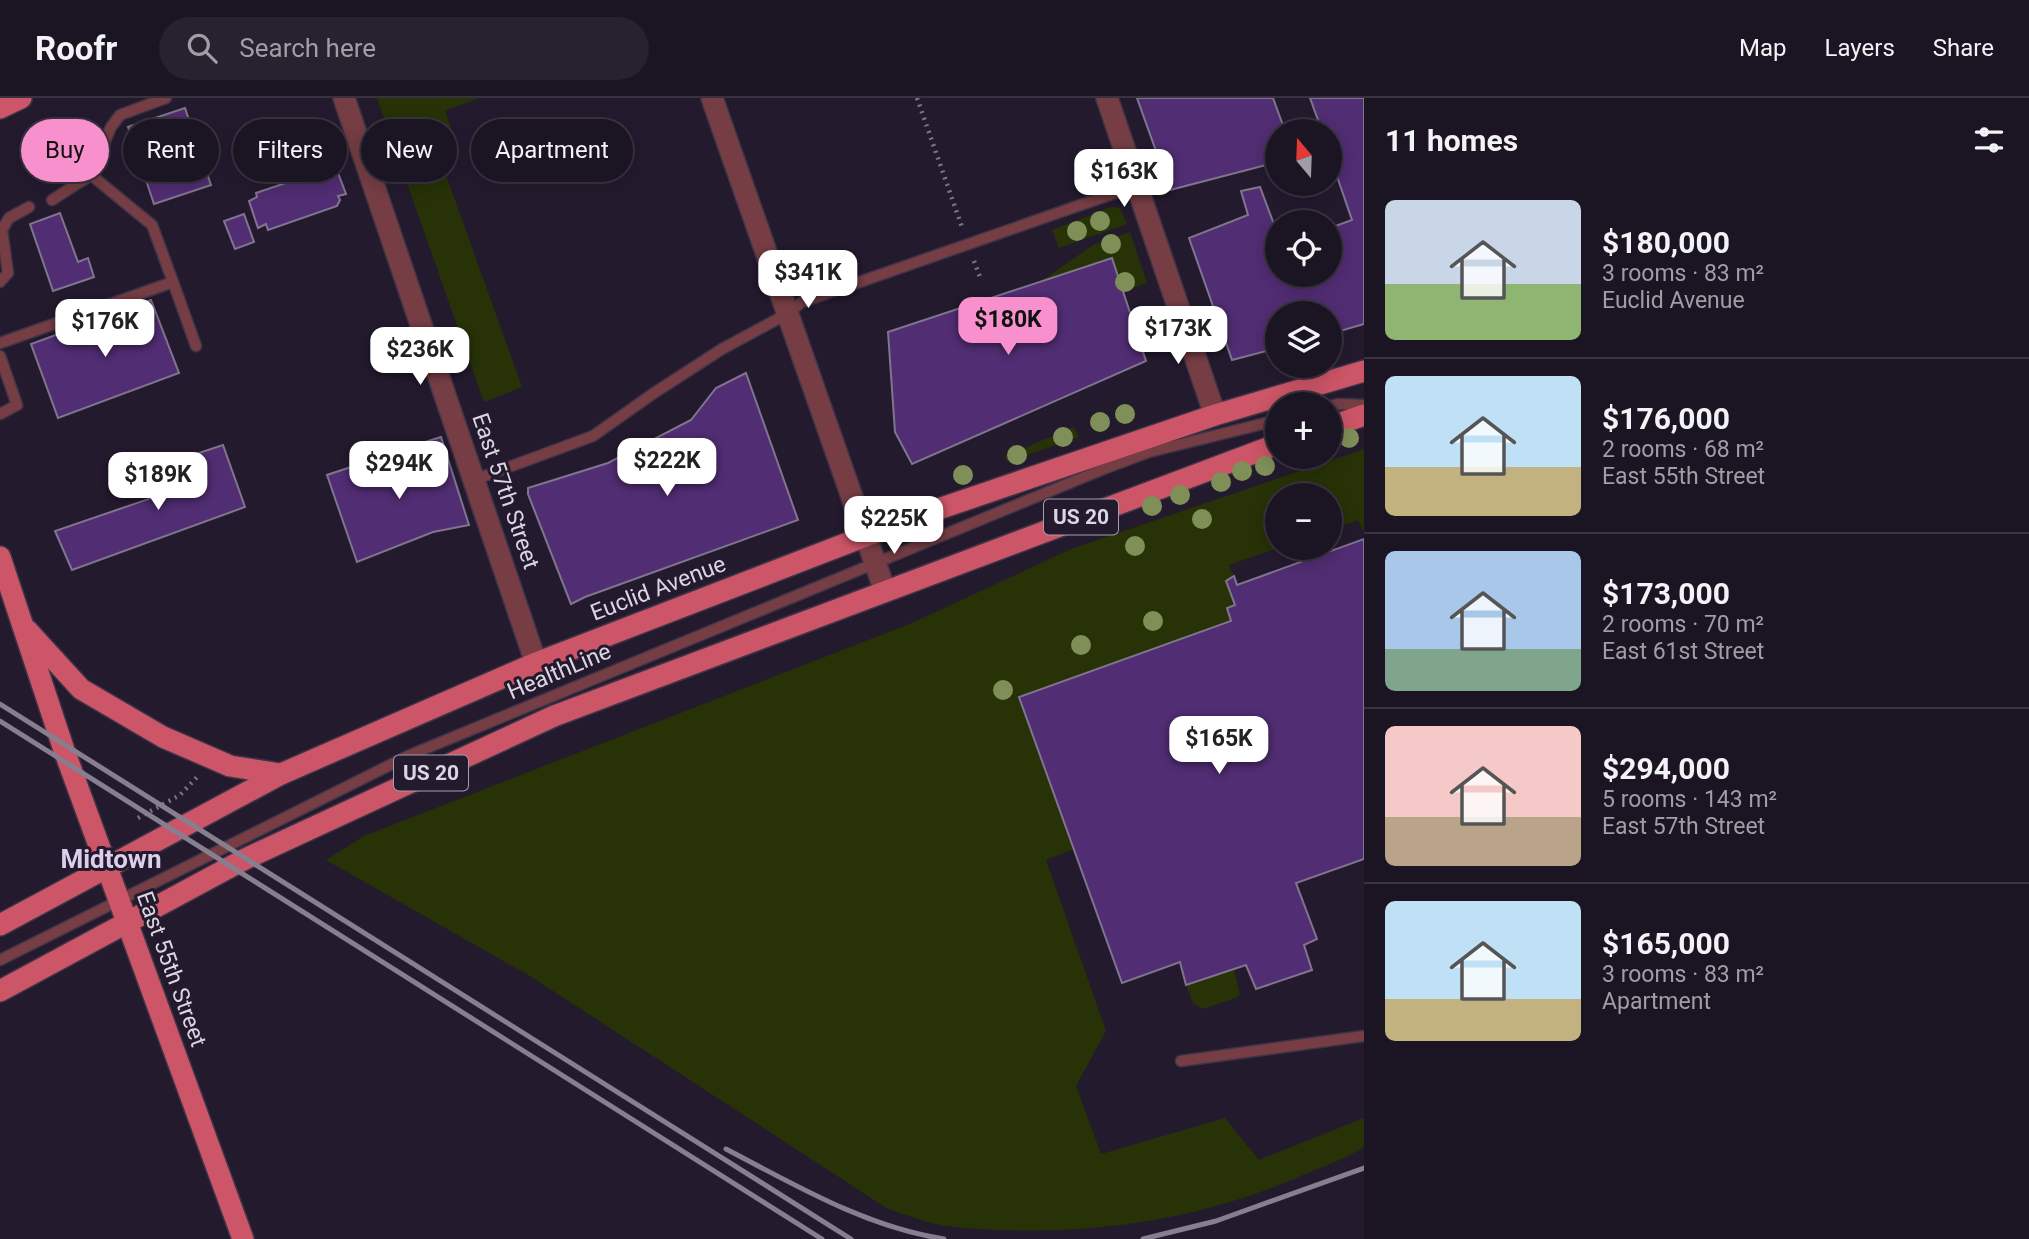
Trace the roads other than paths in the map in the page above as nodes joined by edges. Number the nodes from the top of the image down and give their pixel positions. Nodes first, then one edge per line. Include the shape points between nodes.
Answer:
1 (20, 98) edge
2 (166, 98) edge
3 (344, 98) edge
4 (712, 98) edge
5 (1107, 98) edge
6 (0, 108) edge
7 (109, 132) edge
8 (80, 182) edge
9 (100, 182) edge
10 (1138, 185) junction
11 (52, 200) dead end
12 (29, 207) dead end
13 (0, 282) edge
14 (173, 282) junction
15 (787, 314) junction
16 (0, 343) edge
17 (196, 346) dead end
18 (0, 356) edge
19 (1364, 371) edge
20 (1342, 404) edge
21 (1364, 405) edge
22 (0, 414) edge
23 (1215, 415) junction
24 (1364, 415) edge
25 (1265, 423) edge
26 (1342, 423) edge
27 (1265, 449) edge
28 (1149, 452) junction
29 (474, 480) junction
30 (864, 536) junction
31 (0, 557) edge
32 (875, 563) junction
33 (884, 591) junction
34 (22, 625) junction
35 (536, 663) junction
36 (281, 774) junction
37 (107, 868) junction
38 (120, 900) junction
39 (127, 922) junction
40 (0, 926) edge
41 (0, 960) edge
42 (0, 991) edge
43 (1364, 1036) edge
44 (1181, 1061) dead end
45 (243, 1239) edge

1 - 6 main road
2 - 7 lane via 120,115
3 - 29 street, East 57th Street
4 - 15 street
5 - 10 street
8 - 11 lane
9 - 14 lane via 152,225
10 - 15 lane via 802,302
10 - 23 street
12 - 13 lane via 9,218 2,230 8,273
14 - 16 lane
14 - 17 lane
15 - 29 lane via 711,356 593,436
15 - 30 street
18 - 22 lane via 17,405
19 - 23 main road, Euclid Avenue / US 20
20 - 21 lane
23 - 28 lane, HealthLine
23 - 30 main road, Euclid Avenue / US 20
24 - 26 main road
25 - 28 lane, HealthLine
27 - 33 main road, US 20
28 - 32 lane, HealthLine
29 - 35 street, East 57th Street
30 - 32 street
30 - 35 main road, Euclid Avenue / US 20
31 - 34 main road, East 55th Street
32 - 33 street
32 - 38 lane, HealthLine via 410,755
33 - 39 main road, US 20 via 554,716 267,848
34 - 36 main road via 81,689 163,737 230,766
34 - 37 main road, East 55th Street
35 - 36 main road, Euclid Avenue / US 20
36 - 37 main road, Euclid Avenue / US 20
37 - 38 main road, East 55th Street
37 - 40 main road, Euclid Avenue / US 20
38 - 39 main road, East 55th Street
38 - 41 lane, HealthLine
39 - 42 main road, US 20
39 - 45 main road, East 55th Street
43 - 44 lane

